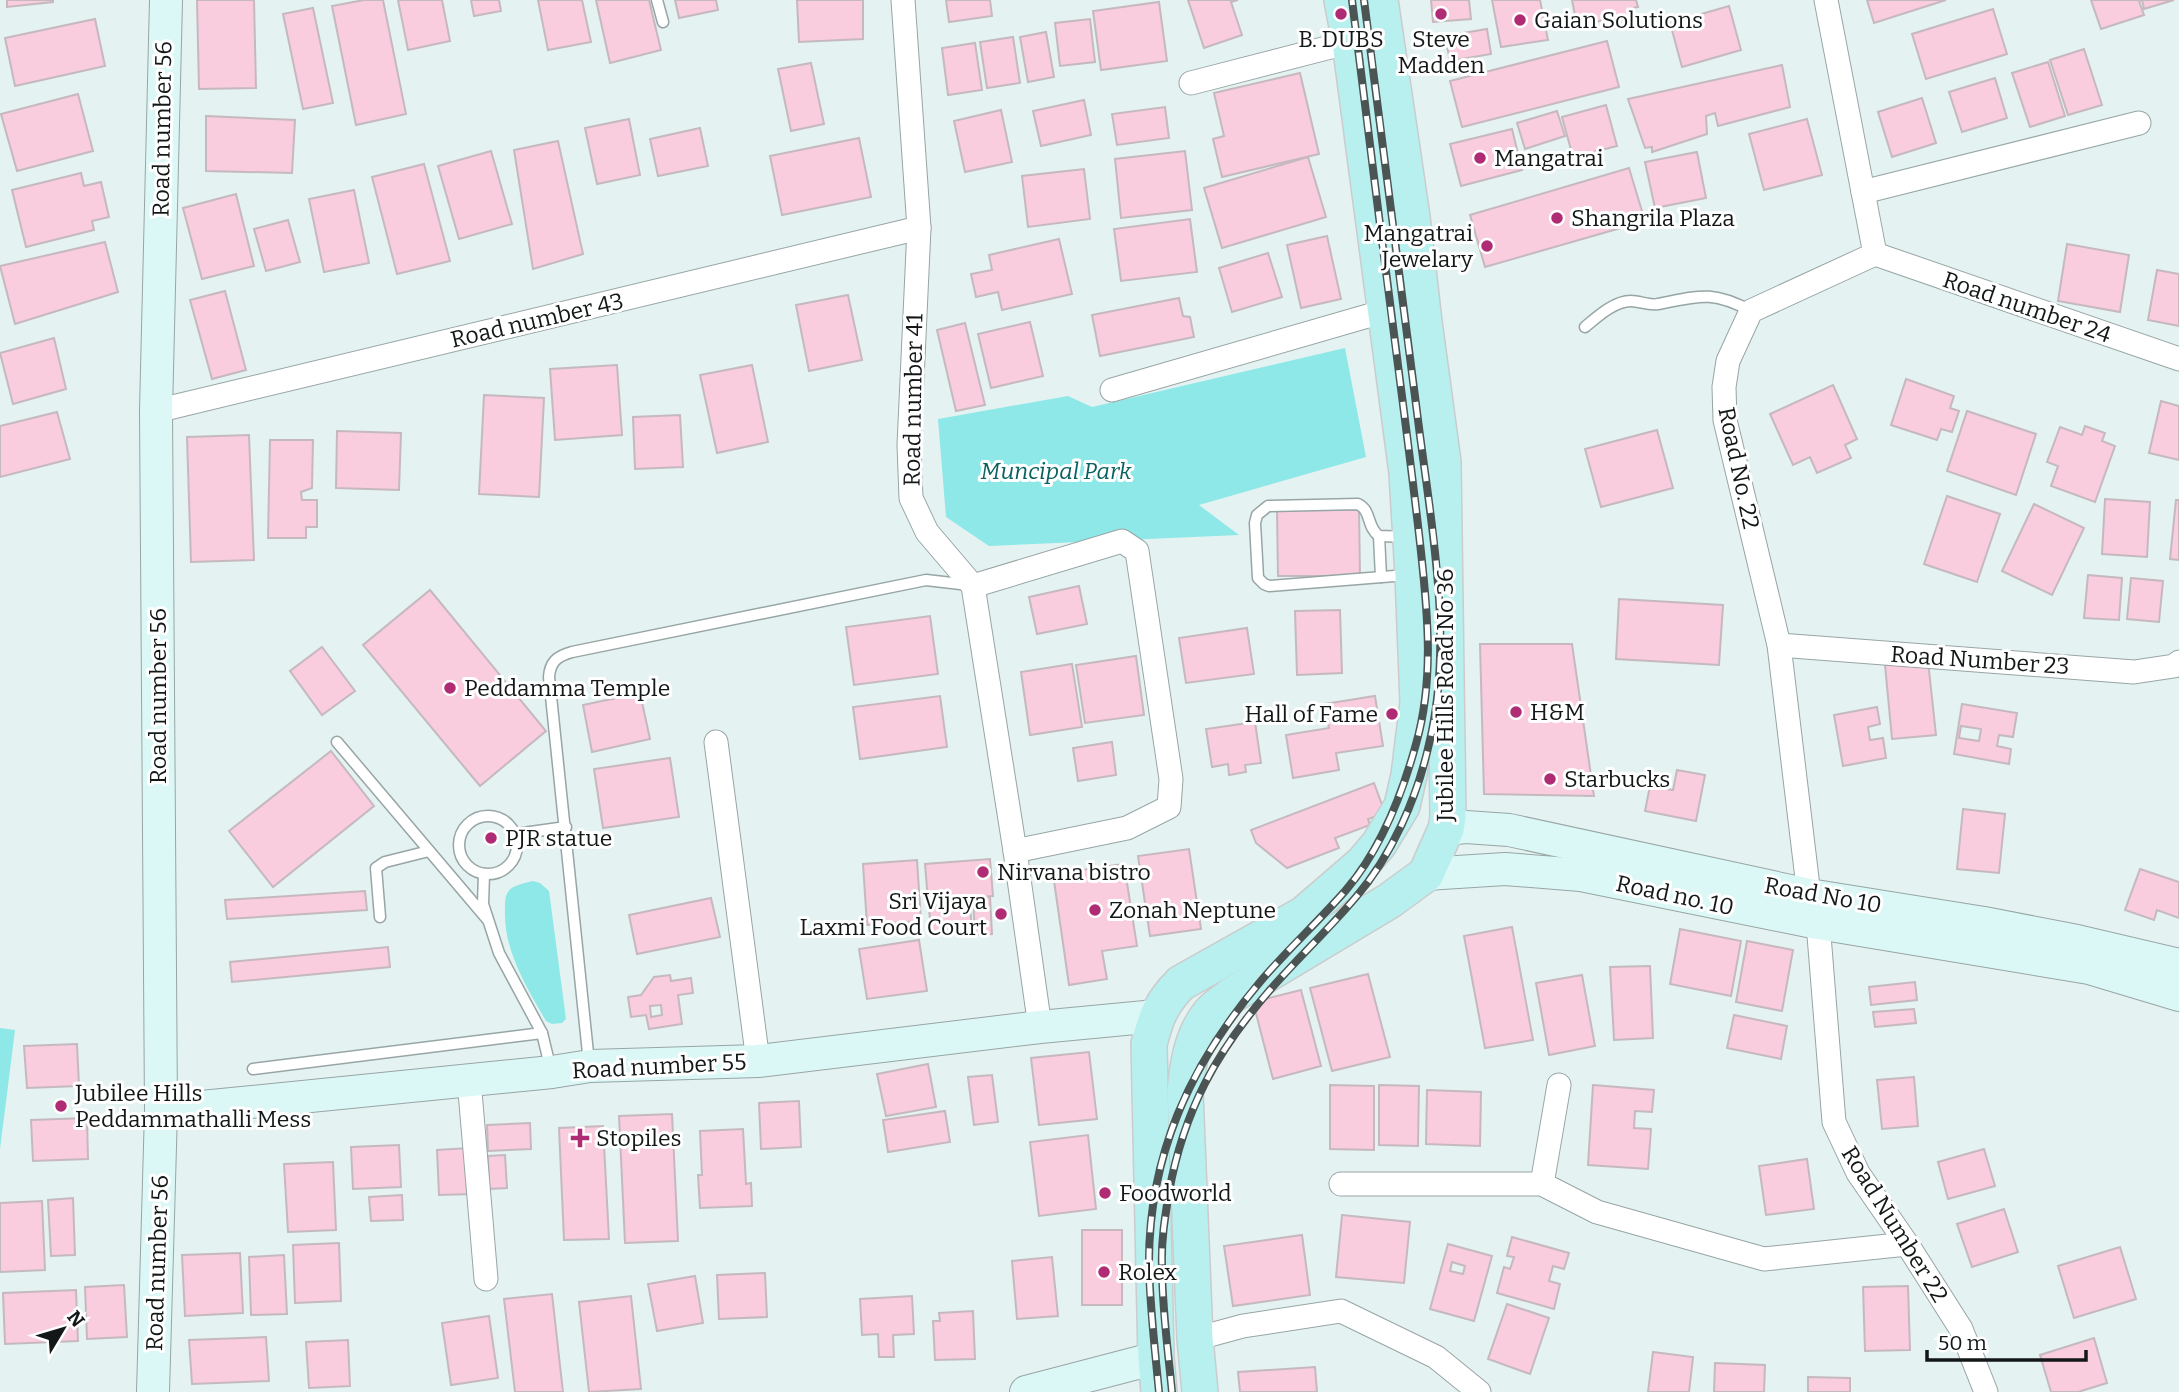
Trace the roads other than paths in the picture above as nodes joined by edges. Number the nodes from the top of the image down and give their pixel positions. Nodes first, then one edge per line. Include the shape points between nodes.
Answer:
1 (166, 0) edge
2 (657, 0) edge
3 (903, 0) edge
4 (1342, 0) edge
5 (1380, 0) edge
6 (1826, 0) edge
7 (663, 22) dead end
8 (1349, 42) junction
9 (1191, 83) dead end
10 (2139, 123) dead end
11 (1863, 191) junction
12 (1412, 217) junction
13 (1372, 220) junction
14 (919, 228) junction
15 (1875, 254) junction
16 (1385, 311) junction
17 (1751, 311) junction
18 (1585, 327) dead end
19 (2179, 359) edge
20 (1112, 390) dead end
21 (156, 411) junction
22 (1395, 536) junction
23 (1397, 576) junction
24 (973, 586) junction
25 (1779, 645) junction
26 (2179, 662) edge
27 (337, 742) dead end
28 (716, 742) dead end
29 (566, 827) junction
30 (1456, 828) junction
31 (1509, 830) junction
32 (516, 834) junction
33 (429, 851) junction
34 (1016, 851) junction
35 (1505, 869) junction
36 (484, 874) junction
37 (1426, 874) junction
38 (1814, 909) junction
39 (380, 917) dead end
40 (487, 919) junction
41 (2179, 965) edge
42 (2179, 995) edge
43 (1156, 1016) junction
44 (1040, 1027) junction
45 (542, 1033) junction
46 (758, 1061) junction
47 (590, 1066) junction
48 (253, 1069) dead end
49 (552, 1072) junction
50 (469, 1080) junction
51 (1559, 1086) dead end
52 (161, 1111) junction
53 (1341, 1184) dead end
54 (1542, 1184) junction
55 (1907, 1244) junction
56 (486, 1279) dead end
57 (1195, 1339) junction
58 (1156, 1358) junction
59 (153, 1392) edge
60 (1026, 1392) edge
61 (1159, 1392) edge
62 (1200, 1392) edge
63 (1479, 1392) edge
64 (1986, 1392) edge

1 - 21 street, Road number 56
2 - 7 lane
3 - 14 street, Road number 41
4 - 8 main road, Jubilee Hills Road No 36
5 - 12 main road, Jubilee Hills Road No 36
6 - 11 street
8 - 9 street
8 - 13 main road, Jubilee Hills Road No 36
10 - 11 street
11 - 15 street
12 - 13 main road
12 - 30 main road, Jubilee Hills Road No 36 via 1443,462 1448,817
13 - 16 main road, Jubilee Hills Road No 36
14 - 21 street, Road number 43
14 - 24 street, Road number 41 via 909,445 911,498 927,532
15 - 17 street
15 - 19 street, Road number 24
16 - 20 street
16 - 22 main road, Jubilee Hills Road No 36 via 1407,473
17 - 18 lane via 1708,295 1654,305 1630,300 1606,310
17 - 25 street, Road No. 22 via 1728,361 1725,420
21 - 52 street, Road number 56
22 - 23 main road, Jubilee Hills Road No 36
22 - 23 lane via 1369,526 1367,512 1358,504 1268,506 1255,523 1258,578 1269,586
23 - 43 main road, Jubilee Hills Road No 36 via 1418,703 1402,806 1362,864 1304,914 1181,983
24 - 29 lane via 926,580 555,659 549,677
24 - 34 street
24 - 34 street via 1122,541 1137,551 1171,779 1169,807 1127,828
25 - 26 street, Road Number 23 via 2134,672
25 - 38 street, Road No. 22
27 - 33 lane
28 - 46 street
29 - 32 lane
29 - 47 lane
30 - 31 street, Road No 10
30 - 37 main road, Jubilee Hills Road No 36
31 - 35 street via 1494,841 1493,850 1495,860
31 - 38 street, Road No 10
32 - 36 lane via 518,849 512,864 499,873
32 - 36 lane via 507,821 493,815 477,817 465,826 458,840 460,855 469,868
33 - 39 lane via 376,868
33 - 40 lane
34 - 44 street
35 - 37 street, Road no. 10
35 - 38 street, Road no. 10 via 1581,875
36 - 40 lane
37 - 57 main road, Jubilee Hills Road No 36 via 1232,995 1211,1012 1197,1034 1185,1093
38 - 41 street, Road No 10 via 1908,910
38 - 42 street, Road no. 10 via 2089,968
38 - 55 street, Road Number 22 via 1834,1122 1858,1174
40 - 45 lane via 499,953
43 - 44 street, Road number 55
43 - 58 main road, Jubilee Hills Road No 36 via 1149,1044
44 - 46 street, Road number 55
45 - 48 lane
45 - 49 lane
46 - 47 street, Road number 55
47 - 49 street, Road number 55
49 - 50 street, Road number 55
50 - 52 street, Road number 55
50 - 56 street
51 - 54 street
52 - 59 street, Road number 56
53 - 54 street
54 - 55 street via 1597,1212 1763,1259
55 - 64 street, Road Number 22 via 1961,1329
57 - 62 main road, Jubilee Hills Road No 36
57 - 63 street via 1243,1326 1341,1311 1436,1357
58 - 60 street
58 - 61 main road, Jubilee Hills Road No 36

